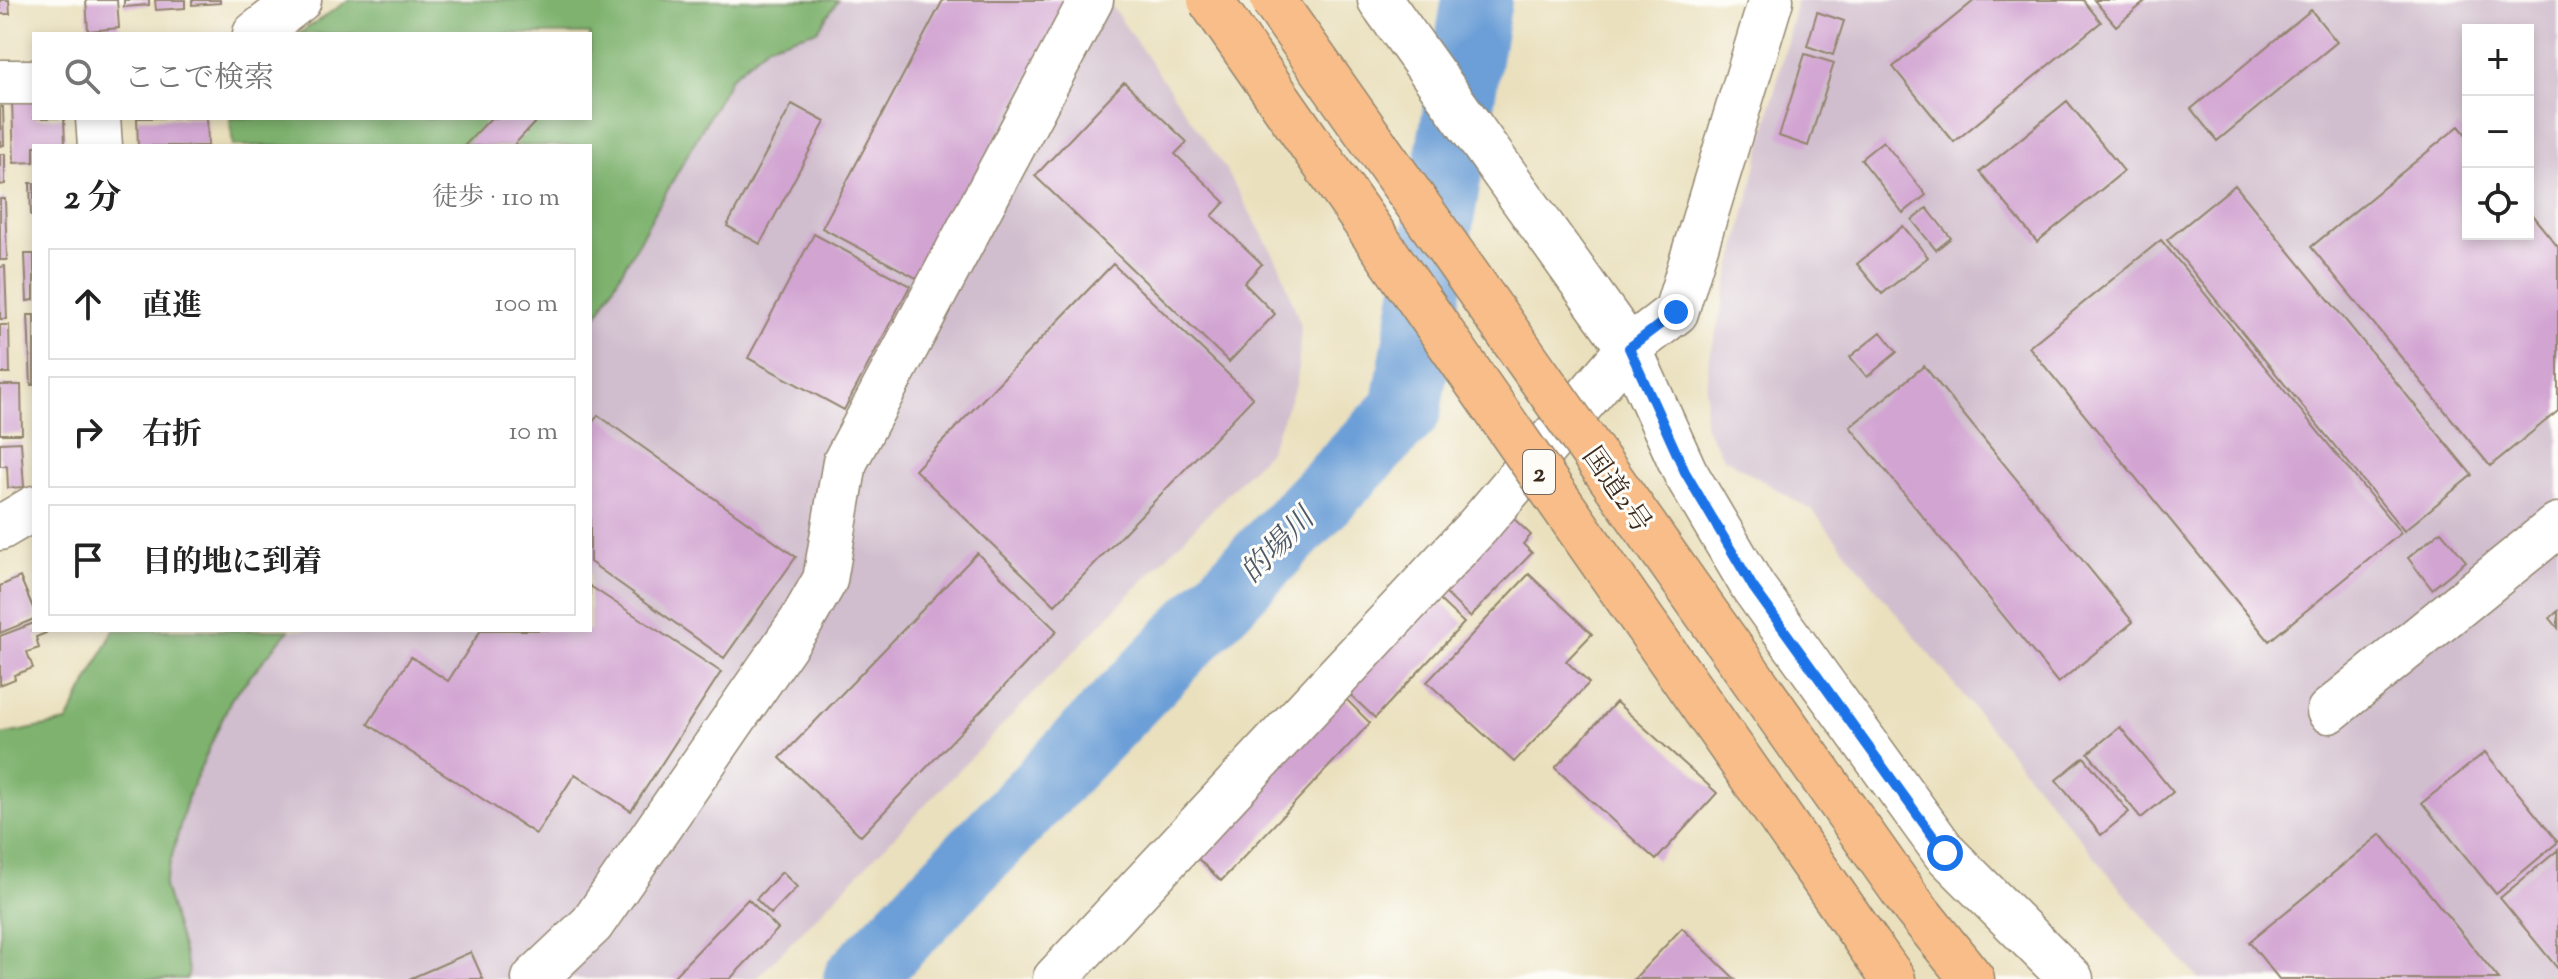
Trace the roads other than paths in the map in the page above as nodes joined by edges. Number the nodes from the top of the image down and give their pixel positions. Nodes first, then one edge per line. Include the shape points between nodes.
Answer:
1 (299, 0) edge
2 (1091, 0) edge
3 (1210, 0) edge
4 (1273, 0) edge
5 (1380, 0) edge
6 (1771, 0) edge
7 (258, 32) edge
8 (0, 82) edge
9 (32, 82) edge
10 (98, 120) edge
11 (100, 144) edge
12 (1629, 348) junction
13 (32, 509) edge
14 (2558, 525) edge
15 (0, 528) edge
16 (2329, 711) dead end
17 (1914, 907) junction
18 (1884, 968) edge
19 (534, 979) edge
20 (1055, 979) edge
21 (1962, 979) edge
22 (1972, 979) edge
23 (2071, 979) edge

1 - 7 street
2 - 19 street via 845,462 825,580 592,924
3 - 18 highway, 国道2号 / 2, bridge
4 - 17 highway, 国道2号 / 2, bridge
5 - 12 street
6 - 12 street via 1676,312
8 - 9 street
10 - 11 street
12 - 20 street via 1478,526
12 - 23 street via 1685,472 1753,587 1945,853
13 - 15 street
14 - 16 street
17 - 21 highway, 国道2号 / 2
17 - 22 highway

